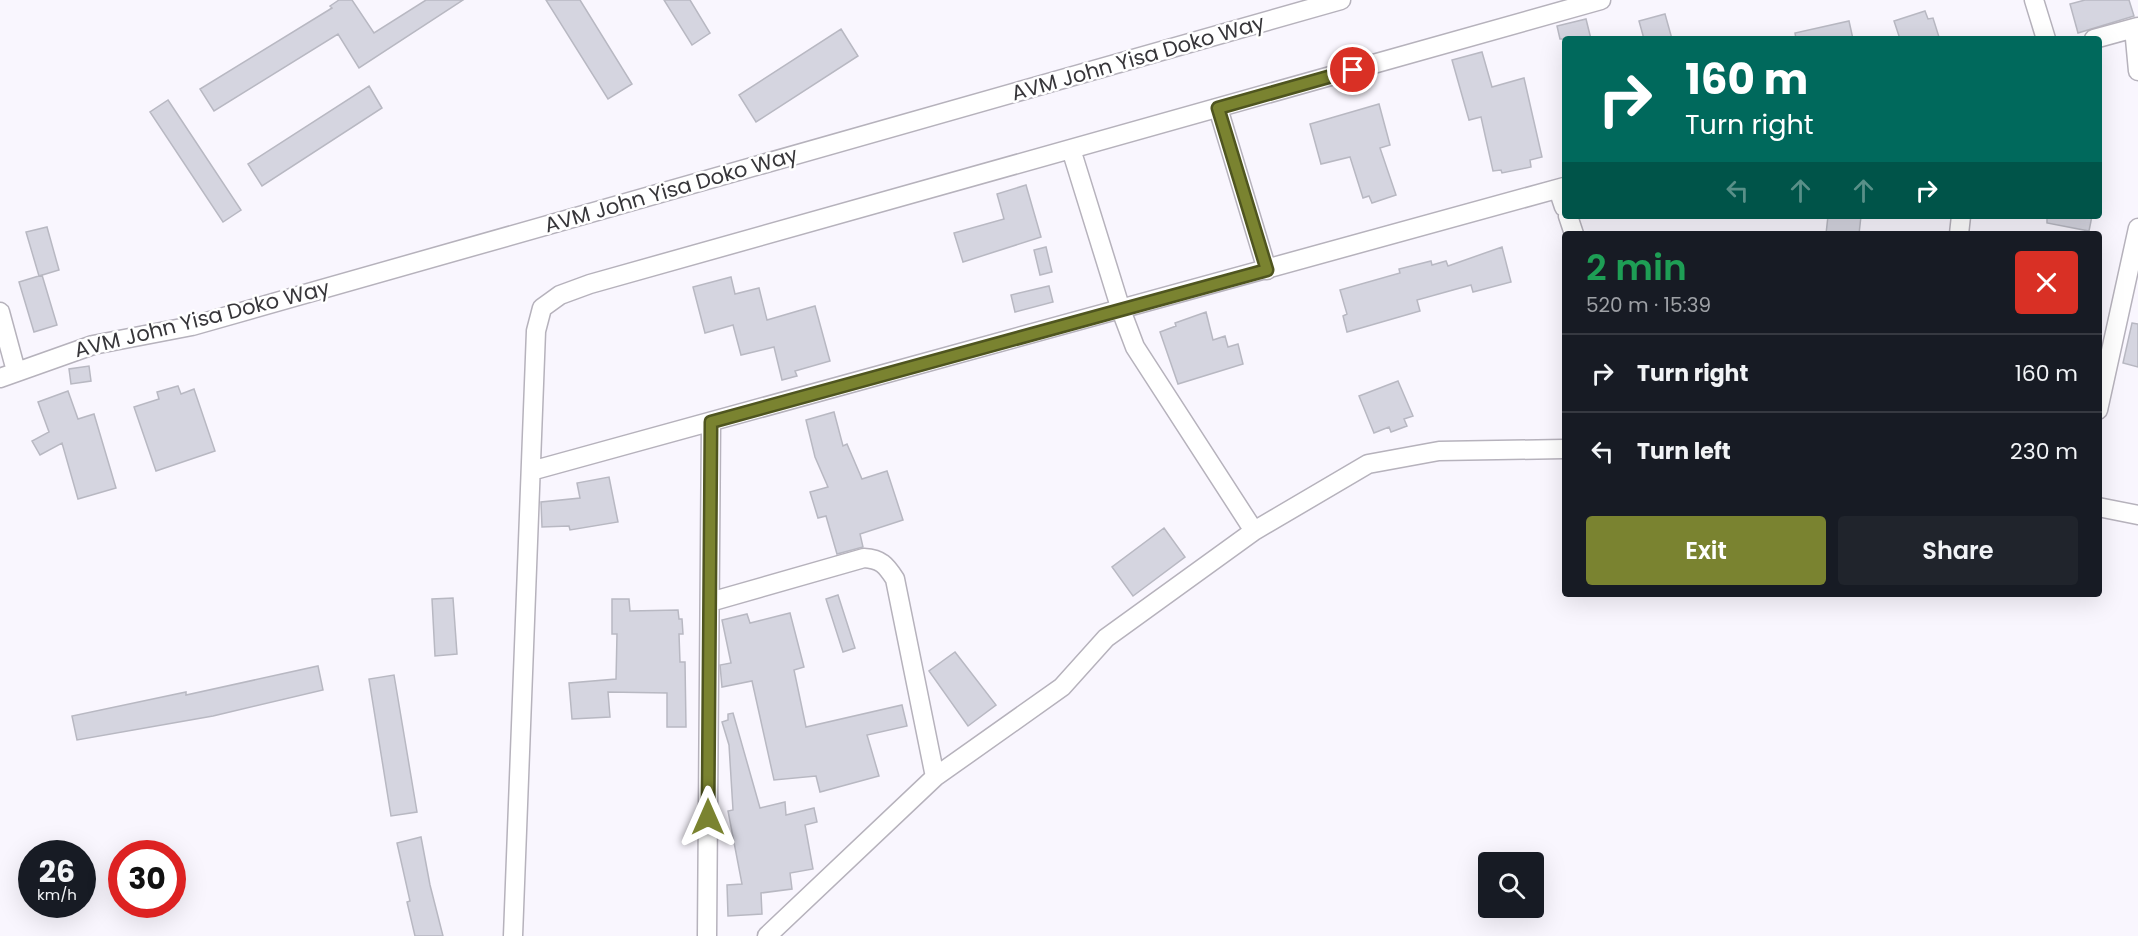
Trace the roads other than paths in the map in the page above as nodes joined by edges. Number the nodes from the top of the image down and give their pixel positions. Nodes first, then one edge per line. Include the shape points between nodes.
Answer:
1 (1341, 0) edge
2 (1601, 0) edge
3 (2034, 0) edge
4 (2136, 27) edge
5 (2045, 36) edge
6 (2102, 37) edge
7 (2138, 71) edge
8 (1218, 108) junction
9 (1071, 149) junction
10 (1561, 188) edge
11 (2138, 228) edge
12 (1267, 270) junction
13 (1121, 310) junction
14 (0, 312) edge
15 (8, 374) edge
16 (2102, 392) edge
17 (711, 422) junction
18 (1562, 449) edge
19 (531, 471) junction
20 (2102, 508) edge
21 (2138, 515) edge
22 (1254, 531) junction
23 (710, 602) junction
24 (935, 777) junction
25 (769, 935) edge
26 (513, 936) edge
27 (707, 936) edge

1 - 15 street, AVM John Yisa Doko Way via 192,326 93,345
2 - 8 street
3 - 5 street
4 - 6 street
4 - 7 street
8 - 9 street
8 - 12 street
9 - 13 street
9 - 19 street via 590,284 560,296 542,308 536,331
10 - 12 street
11 - 16 street
12 - 13 street
13 - 17 street
13 - 22 street via 1136,347
14 - 15 street
17 - 19 street
17 - 23 street
18 - 22 street via 1438,451 1368,464
19 - 26 street
20 - 21 street
22 - 24 street via 1106,638 1062,687
23 - 24 street via 864,558 876,558 885,564 895,579
23 - 27 street
24 - 25 street

